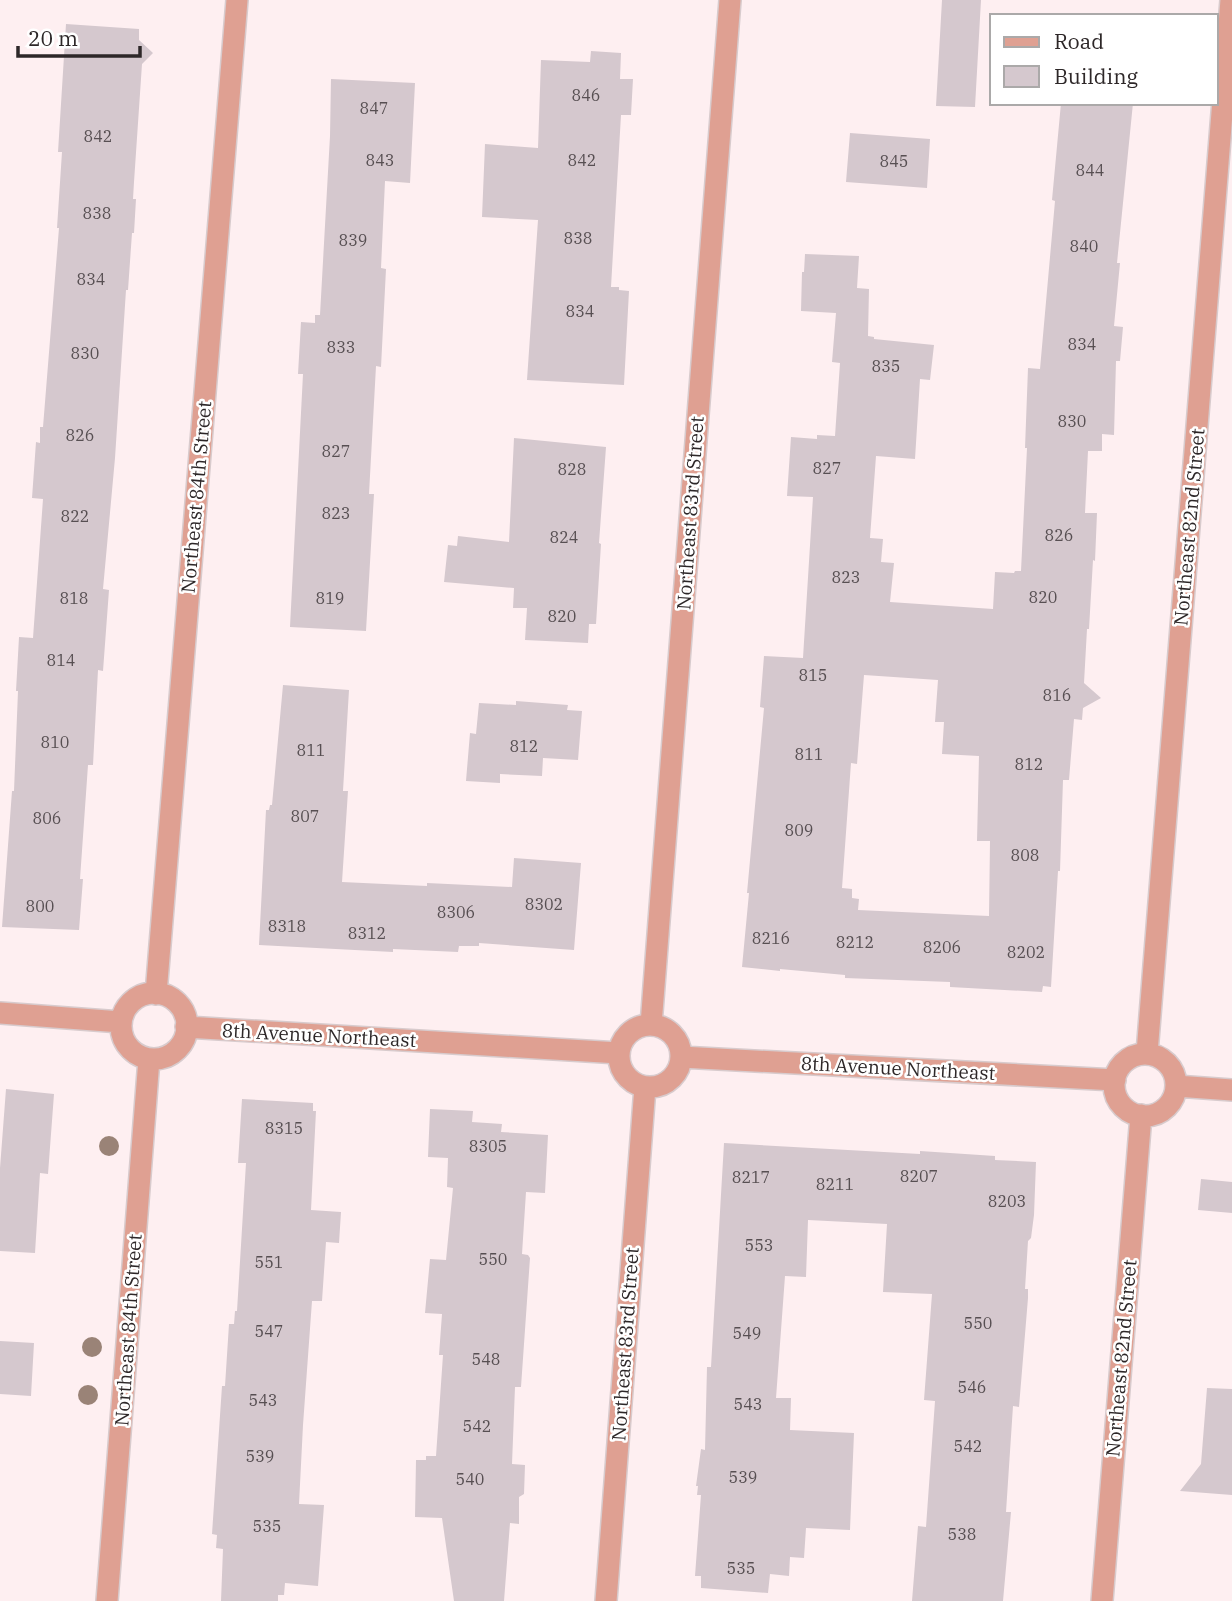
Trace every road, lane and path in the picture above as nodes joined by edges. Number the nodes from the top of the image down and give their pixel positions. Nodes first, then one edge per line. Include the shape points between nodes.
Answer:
1 (237, 0) edge
2 (730, 0) edge
3 (1231, 0) edge
4 (156, 994) junction
5 (0, 1013) edge
6 (121, 1021) junction
7 (651, 1025) junction
8 (186, 1027) junction
9 (619, 1053) junction
10 (1147, 1053) junction
11 (681, 1057) junction
12 (149, 1059) junction
13 (1115, 1080) junction
14 (1176, 1086) junction
15 (645, 1087) junction
16 (1232, 1090) edge
17 (1141, 1115) junction
18 (107, 1601) edge
19 (606, 1601) edge
20 (1102, 1601) edge

1 - 4 street, Northeast 84th Street
2 - 7 street, Northeast 83rd Street
3 - 10 street, Northeast 82nd Street
4 - 6 street via 138,997
4 - 8 street via 179,1005
5 - 6 street
6 - 12 street via 127,1046
7 - 9 street via 628,1034
7 - 11 street via 673,1035
8 - 9 street, 8th Avenue Northeast
8 - 12 street via 174,1052
9 - 15 street via 622,1072
10 - 13 street via 1130,1057
10 - 14 street via 1170,1065
11 - 13 street, 8th Avenue Northeast
11 - 15 street via 668,1082
12 - 18 street, Northeast 84th Street
13 - 17 street via 1121,1104
14 - 16 street
14 - 17 street via 1165,1109
15 - 19 street, Northeast 83rd Street
17 - 20 street, Northeast 82nd Street

